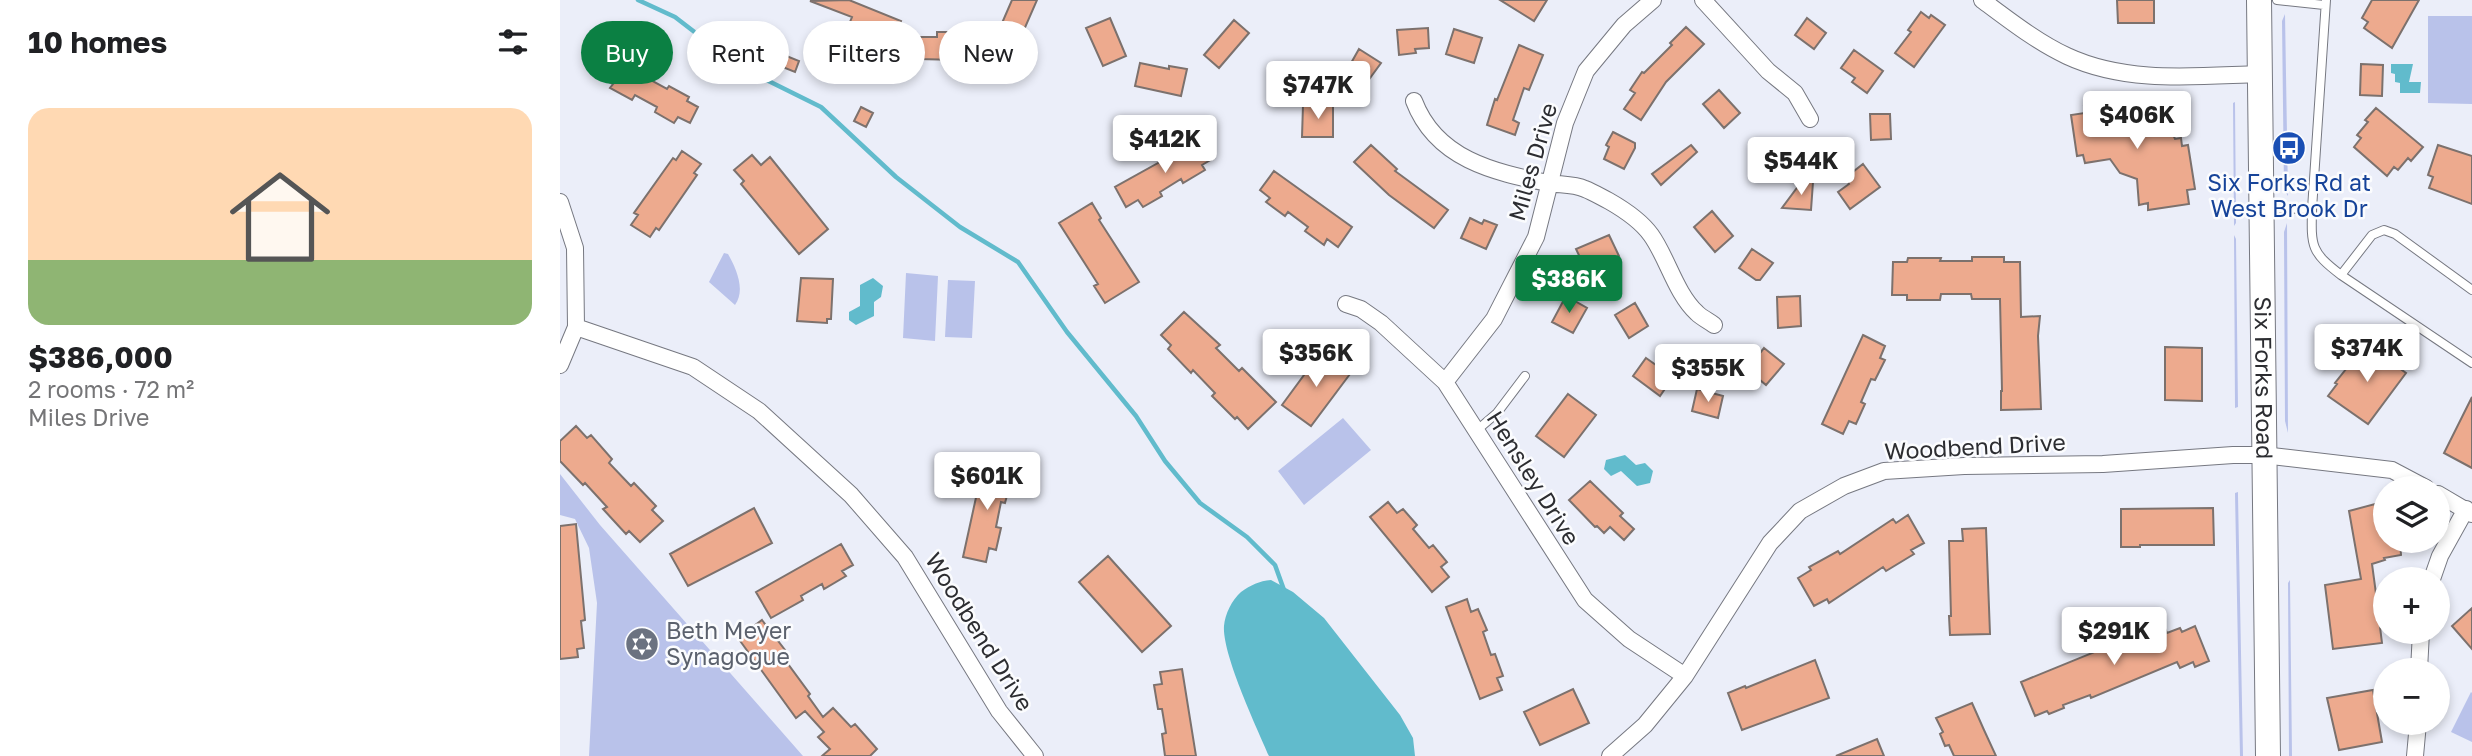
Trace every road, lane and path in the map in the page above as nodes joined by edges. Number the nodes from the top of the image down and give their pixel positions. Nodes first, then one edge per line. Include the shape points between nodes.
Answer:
1 (1653, 0) edge
2 (1703, 0) edge
3 (1982, 0) edge
4 (2259, 0) edge
5 (2277, 0) edge
6 (2325, 2) edge
7 (2259, 75) junction
8 (1414, 100) dead end
9 (1810, 119) dead end
10 (1548, 183) junction
11 (560, 202) edge
12 (2261, 208) junction
13 (2312, 209) junction
14 (2342, 275) junction
15 (2472, 290) edge
16 (1346, 304) dead end
17 (1714, 325) dead end
18 (576, 327) junction
19 (2472, 363) edge
20 (560, 365) edge
21 (1525, 376) dead end
22 (1445, 382) junction
23 (1476, 431) junction
24 (2263, 455) junction
25 (2403, 476) edge
26 (2450, 501) edge
27 (2469, 512) edge
28 (2436, 567) edge
29 (1685, 676) junction
30 (2417, 735) edge
31 (1035, 756) edge
32 (1610, 756) edge
33 (2268, 756) edge
34 (2415, 756) edge

1 - 10 street, Miles Drive via 1624,25 1586,71 1564,123
2 - 9 street via 1768,71 1795,93
3 - 7 street via 2067,56 2106,70 2141,76
4 - 7 main road, Six Forks Road
5 - 6 lane
6 - 13 lane
7 - 12 main road, Six Forks Road
8 - 10 street via 1432,134 1468,160
10 - 17 street via 1584,188 1638,222 1650,234 1688,303
10 - 22 street, Miles Drive via 1535,237 1512,285 1494,319
11 - 18 street via 575,248
12 - 13 lane
12 - 24 main road, Six Forks Road
13 - 14 lane via 2316,252
14 - 15 lane via 2372,235 2384,230
14 - 19 lane
16 - 22 street, Hensley Drive via 1381,323
18 - 20 street
18 - 31 street, Woodbend Drive via 693,367 759,411 851,495 905,557 999,711
21 - 23 lane via 1497,413
22 - 23 street, Hensley Drive
23 - 29 street, Hensley Drive via 1585,600 1629,639
24 - 25 street, Woodbend Drive via 2392,470
24 - 29 street, Woodbend Drive via 1884,471 1844,486 1800,511 1776,536
24 - 33 main road, Six Forks Road
26 - 27 street
27 - 28 street
29 - 32 street, Woodbend Drive via 1645,725
30 - 34 street

